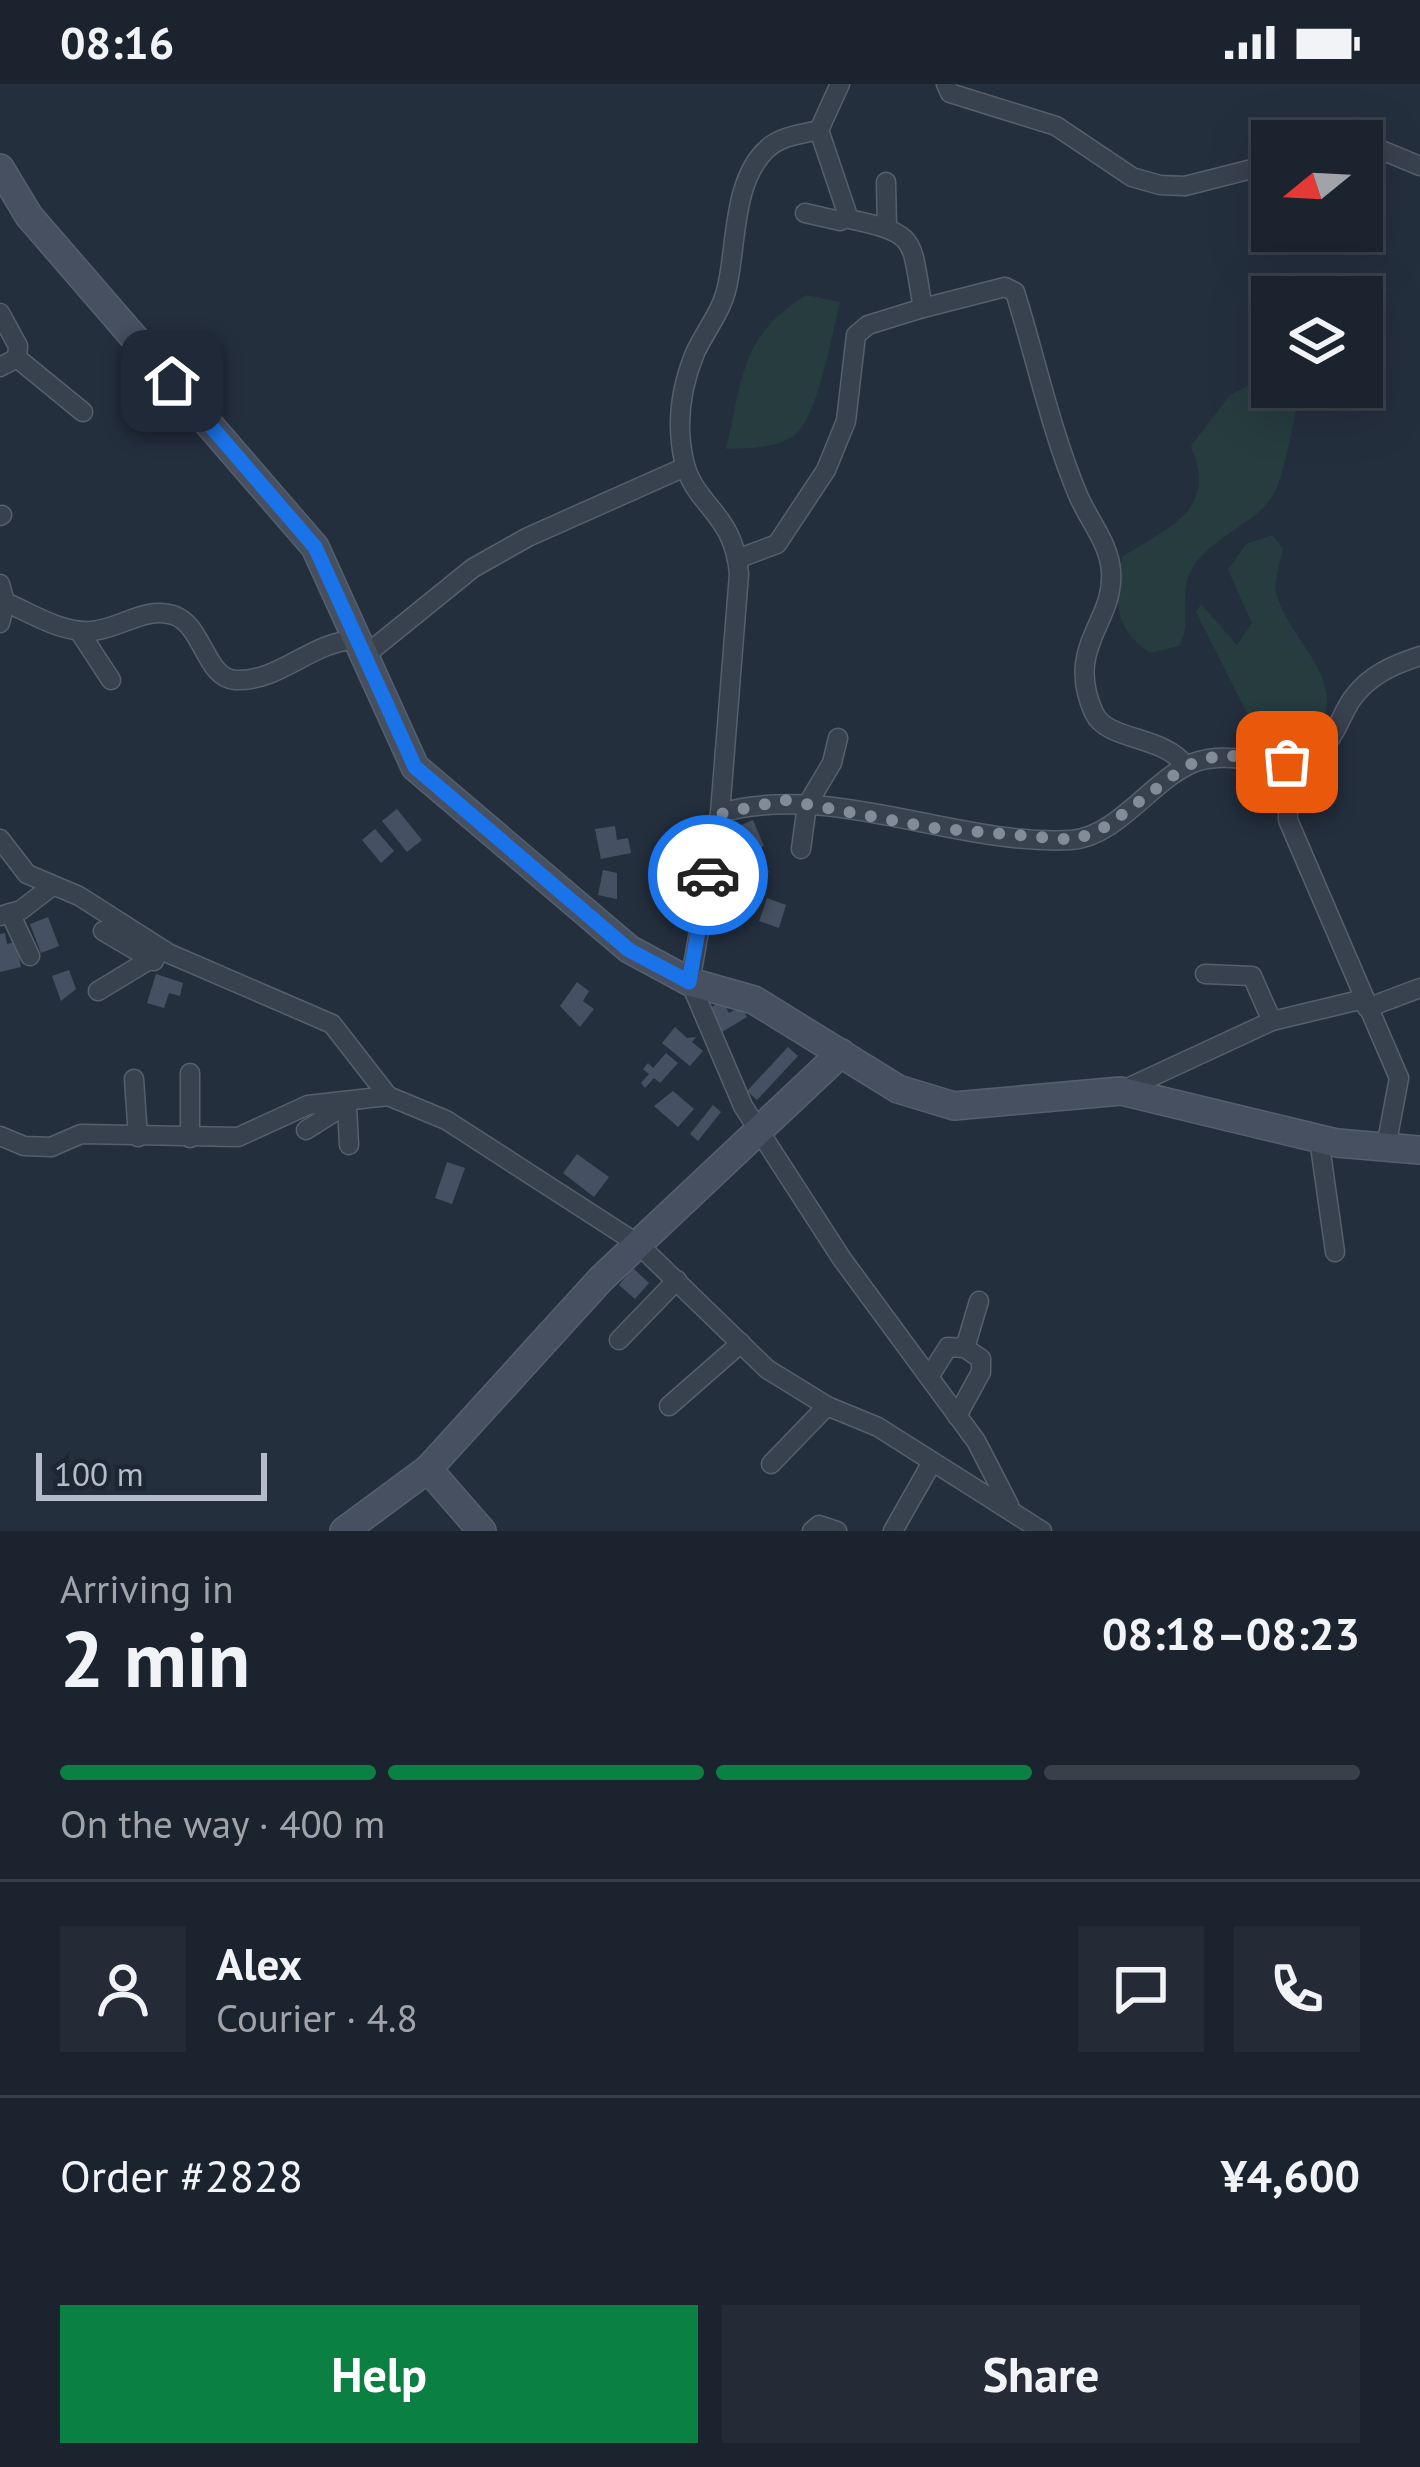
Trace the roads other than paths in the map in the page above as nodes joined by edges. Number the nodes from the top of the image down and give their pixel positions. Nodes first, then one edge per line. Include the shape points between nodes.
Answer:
1 (840, 84) edge
2 (946, 84) edge
3 (819, 130) junction
4 (1383, 151) edge
5 (1420, 166) edge
6 (0, 168) edge
7 (1251, 169) edge
8 (886, 182) dead end
9 (805, 213) dead end
10 (847, 214) junction
11 (887, 227) junction
12 (923, 308) junction
13 (0, 313) edge
14 (8, 362) edge
15 (83, 412) dead end
16 (685, 467) junction
17 (737, 559) junction
18 (3, 593) edge
19 (0, 623) edge
20 (79, 631) junction
21 (360, 649) junction
22 (1420, 656) edge
23 (111, 680) dead end
24 (838, 738) dead end
25 (1287, 762) junction
26 (1186, 766) junction
27 (807, 805) junction
28 (720, 814) junction
29 (0, 839) edge
30 (801, 849) dead end
31 (51, 887) junction
32 (5, 915) edge
33 (103, 931) dead end
34 (30, 956) dead end
35 (159, 956) junction
36 (1204, 974) dead end
37 (689, 982) junction
38 (1420, 988) edge
39 (98, 991) dead end
40 (1366, 1004) junction
41 (1273, 1021) junction
42 (841, 1053) junction
43 (190, 1073) dead end
44 (134, 1078) dead end
45 (1121, 1091) junction
46 (388, 1096) junction
47 (347, 1104) junction
48 (306, 1130) dead end
49 (759, 1132) junction
50 (0, 1136) edge
51 (138, 1136) junction
52 (190, 1138) junction
53 (1319, 1139) junction
54 (350, 1145) dead end
55 (1386, 1147) junction
56 (1420, 1150) edge
57 (638, 1244) junction
58 (1335, 1252) dead end
59 (677, 1280) junction
60 (979, 1301) dead end
61 (619, 1340) dead end
62 (741, 1343) junction
63 (965, 1348) junction
64 (929, 1377) junction
65 (669, 1406) dead end
66 (827, 1406) junction
67 (957, 1416) junction
68 (771, 1464) dead end
69 (931, 1464) junction
70 (428, 1469) junction
71 (1009, 1505) junction
72 (344, 1531) edge
73 (482, 1531) edge
74 (812, 1531) edge
75 (837, 1531) edge
76 (893, 1531) edge
77 (1042, 1531) edge

1 - 3 street
2 - 7 street via 950,93 1056,126 1132,177 1160,185
3 - 10 street
3 - 16 street via 765,150 749,181 727,290 680,404
4 - 5 street
6 - 21 street via 29,216 315,547
8 - 11 street
9 - 10 street via 839,221
10 - 11 street
11 - 12 street via 910,244
12 - 17 street via 856,335 846,421 826,470 777,544
12 - 26 street via 1005,287 1015,292 1079,498 1111,567 1083,677 1096,718 1157,741
13 - 14 street via 18,346
14 - 15 street
16 - 17 street via 724,518
16 - 21 street via 473,568
17 - 28 street
18 - 19 street
18 - 20 street
20 - 21 street via 172,614 231,680 268,675 332,640
20 - 23 street
21 - 37 street via 415,767 629,950
22 - 25 street via 1378,672 1353,697 1334,735
24 - 27 street
25 - 26 street via 1225,755
25 - 40 street via 1288,820
26 - 27 street via 1107,826 1075,840 934,828
27 - 28 street via 762,801
27 - 30 street
28 - 37 street
29 - 31 street via 27,874
31 - 32 street
31 - 35 street via 80,896
32 - 34 street
33 - 35 street
35 - 39 street
35 - 46 street via 332,1024
36 - 41 street via 1252,976
37 - 42 street via 754,1000
37 - 49 street
38 - 40 street
40 - 41 street
40 - 55 street via 1399,1078
41 - 45 street
42 - 45 street via 898,1088 954,1106
42 - 49 street
43 - 52 street
44 - 51 street
45 - 53 street
46 - 47 street
46 - 57 street via 446,1120
47 - 48 street
47 - 52 street via 308,1105 238,1137
47 - 54 street
49 - 57 street
49 - 64 street
50 - 51 street via 51,1147 81,1134
51 - 52 street
53 - 55 street
53 - 58 street
55 - 56 street
57 - 59 street
57 - 70 street
59 - 61 street
59 - 62 street
60 - 63 street
62 - 65 street
62 - 66 street
63 - 64 street via 948,1348
63 - 67 street via 981,1359 981,1372
64 - 67 street
66 - 68 street
66 - 69 street via 878,1427
67 - 71 street
69 - 71 street
69 - 76 street
70 - 72 street
70 - 73 street
71 - 77 street
74 - 75 street

